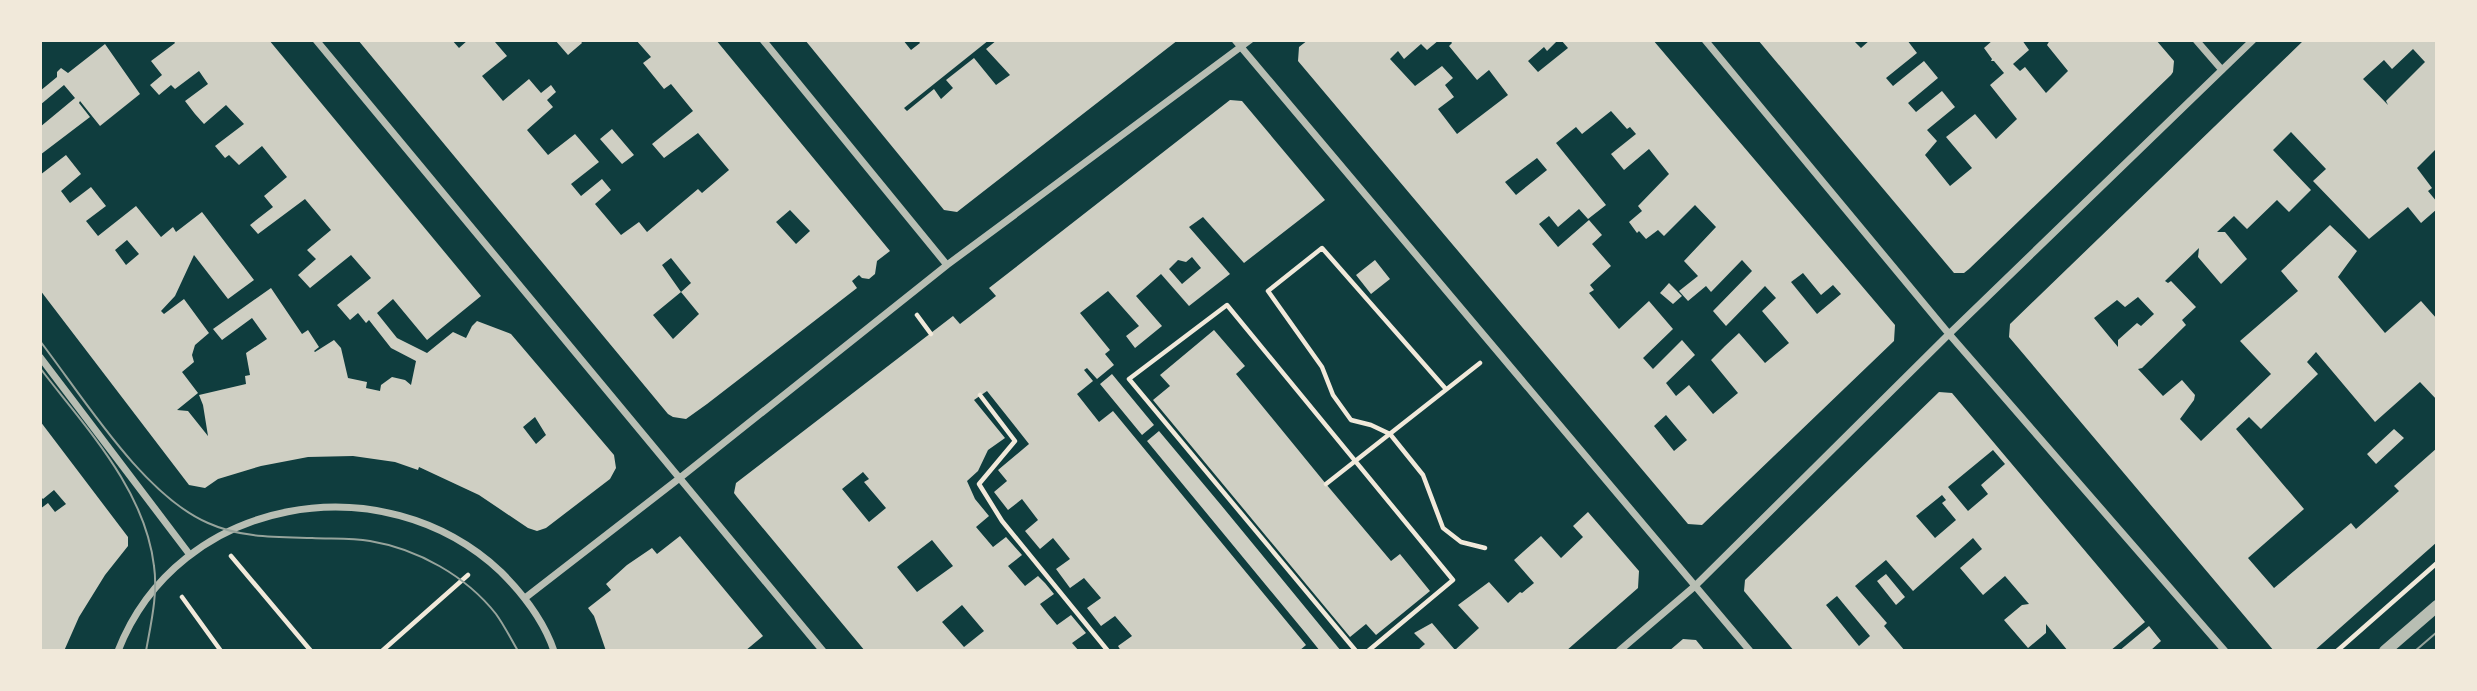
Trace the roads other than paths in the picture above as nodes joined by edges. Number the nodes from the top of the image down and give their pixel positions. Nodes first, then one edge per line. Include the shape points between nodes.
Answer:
1 (316, 40) edge
2 (763, 40) edge
3 (1235, 40) edge
4 (1250, 40) edge
5 (1705, 40) edge
6 (2196, 40) edge
7 (2253, 40) edge
8 (1241, 47) junction
9 (2222, 70) junction
10 (947, 265) junction
11 (1949, 334) junction
12 (40, 357) edge
13 (681, 477) junction
14 (190, 555) junction
15 (1695, 586) junction
16 (525, 598) junction
17 (2437, 606) edge
18 (118, 651) edge
19 (554, 651) edge
20 (823, 651) edge
21 (1619, 651) edge
22 (1750, 651) edge
23 (2225, 651) edge
24 (2385, 651) edge

1 - 13 street
2 - 10 street
3 - 8 street
4 - 8 street
5 - 11 street
6 - 9 street
7 - 9 street
8 - 10 street
8 - 15 street
9 - 11 street
10 - 13 street
11 - 15 street
11 - 23 street
12 - 14 street
13 - 16 street
13 - 20 street
14 - 16 street via 229,531 270,515 316,506 364,507 410,517 454,536 487,559
14 - 18 street via 155,589
15 - 21 street
15 - 22 street
16 - 19 street
17 - 24 street

